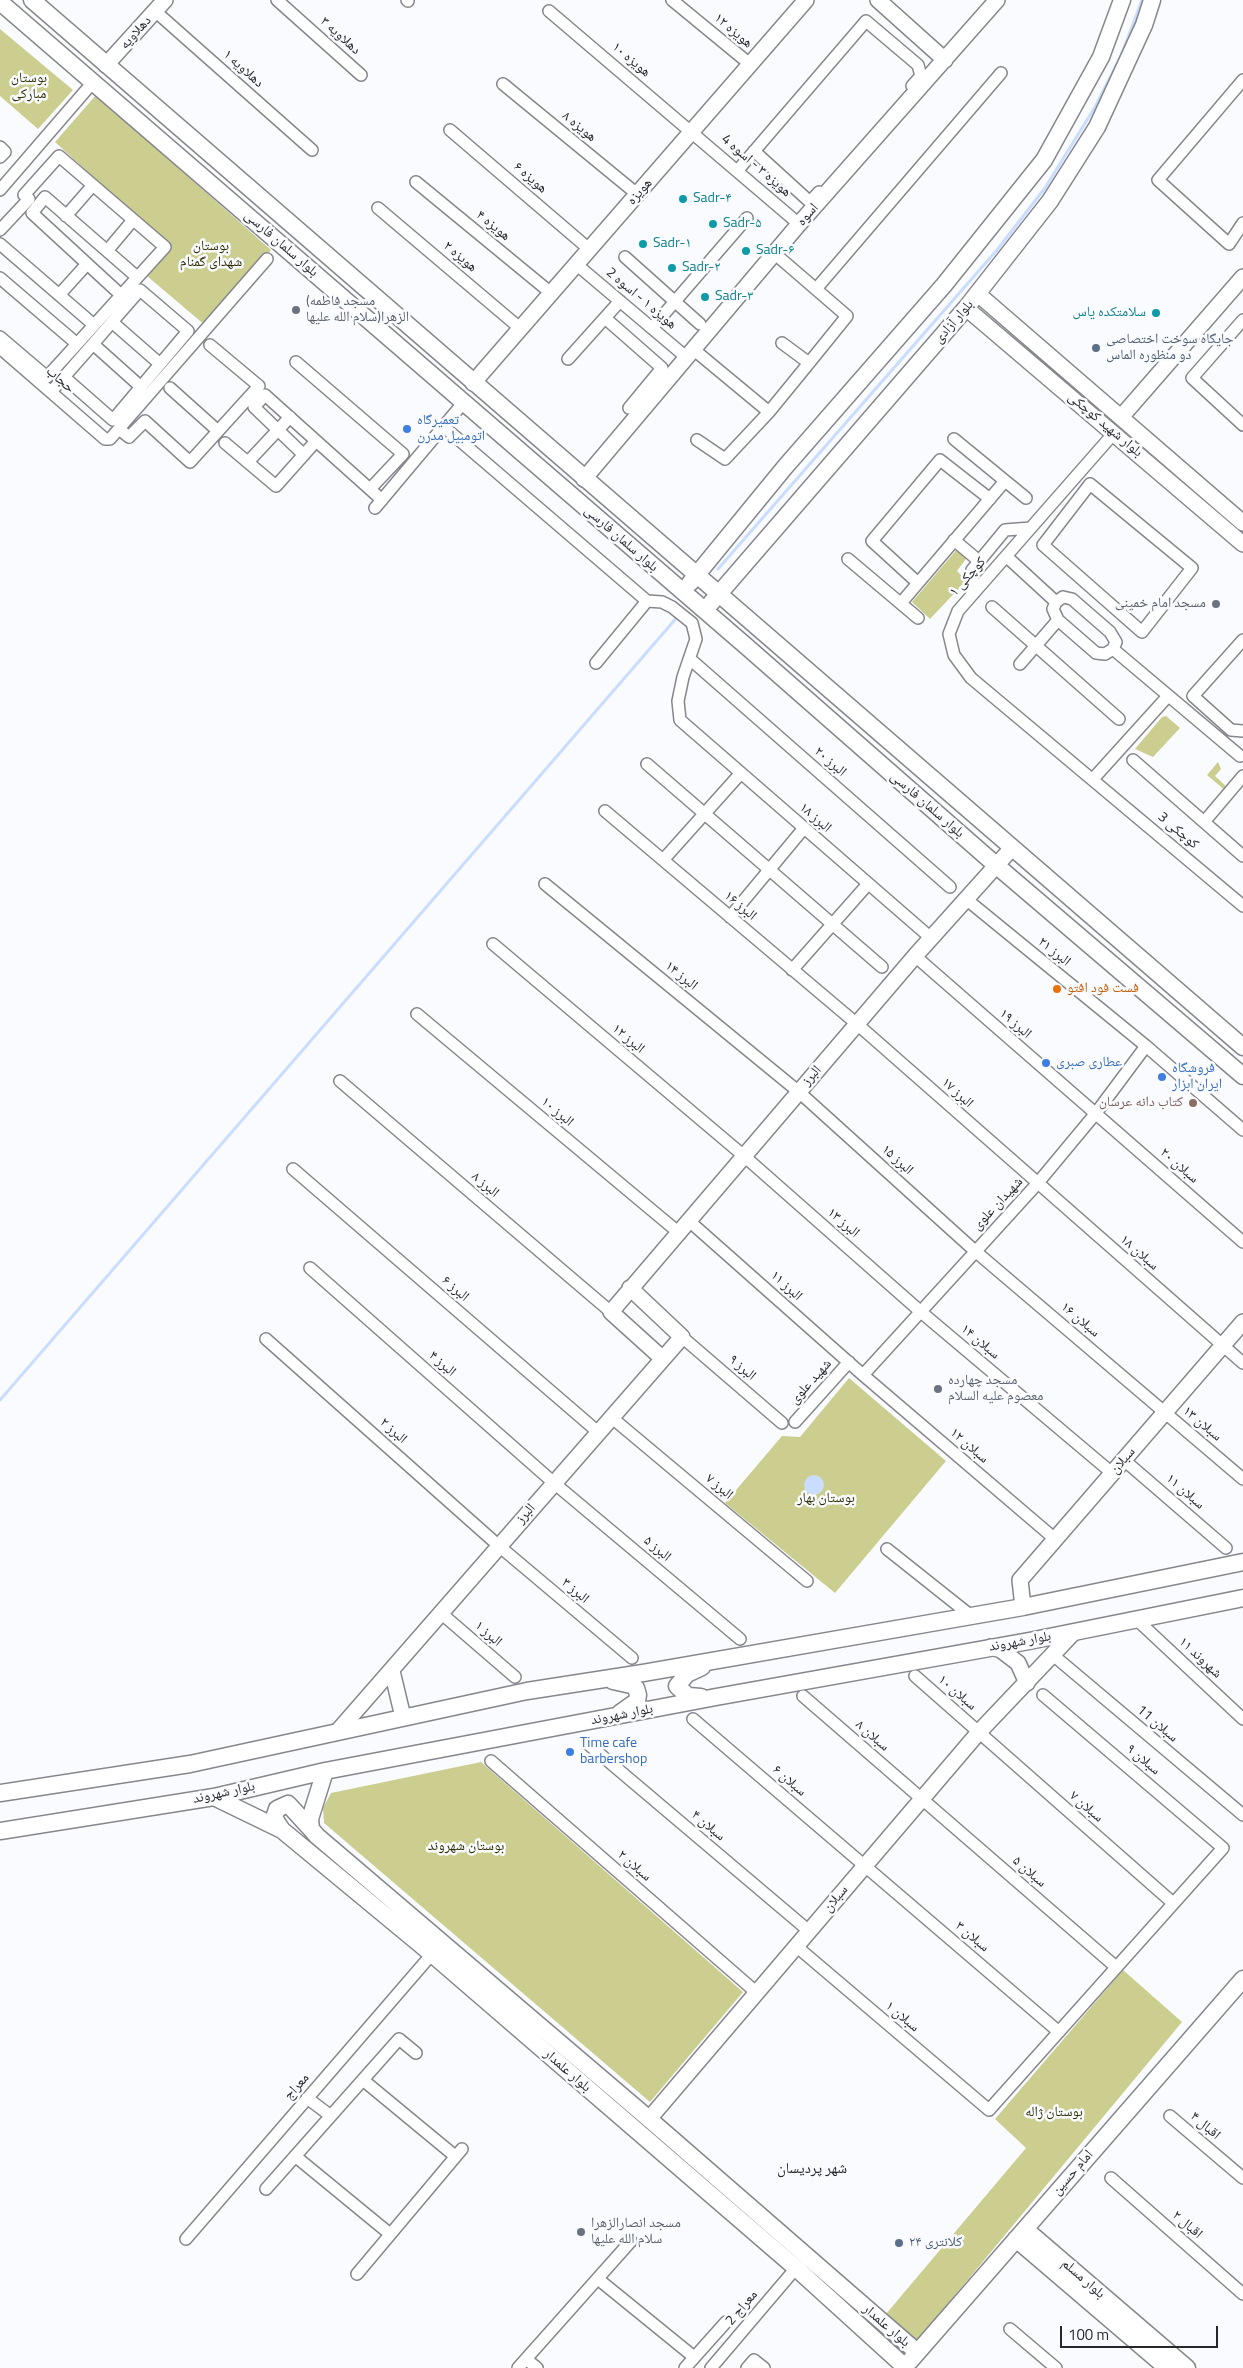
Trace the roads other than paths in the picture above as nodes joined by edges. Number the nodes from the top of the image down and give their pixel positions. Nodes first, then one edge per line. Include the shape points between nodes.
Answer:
1 (32, 0) edge
2 (277, 0) edge
3 (672, 0) edge
4 (806, 0) edge
5 (878, 0) edge
6 (997, 0) edge
7 (1122, 0) edge
8 (1152, 0) edge
9 (0, 2) edge
10 (160, 6) edge
11 (549, 11) dead end
12 (945, 60) junction
13 (751, 65) junction
14 (106, 66) junction
15 (1001, 73) dead end
16 (361, 75) dead end
17 (1243, 80) edge
18 (94, 81) junction
19 (502, 84) dead end
20 (450, 130) dead end
21 (693, 132) junction
22 (0, 147) edge
23 (312, 150) dead end
24 (754, 151) junction
25 (0, 157) edge
26 (738, 170) junction
27 (8, 181) junction
28 (416, 182) dead end
29 (93, 185) junction
30 (0, 190) edge
31 (637, 194) junction
32 (30, 200) junction
33 (378, 208) dead end
34 (66, 216) junction
35 (747, 218) dead end
36 (133, 220) junction
37 (1243, 223) edge
38 (799, 224) junction
39 (0, 230) edge
40 (0, 244) edge
41 (589, 249) junction
42 (107, 251) junction
43 (774, 253) junction
44 (625, 257) dead end
45 (267, 259) dead end
46 (88, 264) junction
47 (576, 264) junction
48 (137, 277) junction
49 (1243, 277) edge
50 (0, 278) edge
51 (816, 289) junction
52 (551, 293) junction
53 (978, 294) junction
54 (59, 295) junction
55 (121, 295) junction
56 (620, 301) junction
57 (675, 301) junction
58 (966, 308) junction
59 (999, 312) junction
60 (605, 318) junction
61 (1243, 320) edge
62 (112, 322) junction
63 (700, 324) dead end
64 (94, 325) junction
65 (988, 326) junction
66 (652, 328) junction
67 (521, 329) junction
68 (0, 337) edge
69 (782, 343) dead end
70 (76, 344) junction
71 (93, 344) junction
72 (210, 345) dead end
73 (0, 348) edge
74 (690, 353) junction
75 (568, 359) dead end
76 (296, 362) dead end
77 (808, 363) junction
78 (160, 364) junction
79 (64, 377) junction
80 (473, 383) junction
81 (141, 387) junction
82 (170, 388) dead end
83 (51, 392) junction
84 (464, 402) junction
85 (629, 408) dead end
86 (769, 412) junction
87 (1122, 416) junction
88 (290, 417) junction
89 (1243, 425) edge
90 (444, 427) junction
91 (118, 429) junction
92 (278, 430) junction
93 (218, 431) junction
94 (1114, 433) junction
95 (954, 439) dead end
96 (697, 440) dead end
97 (316, 441) junction
98 (225, 443) dead end
99 (304, 455) junction
100 (248, 462) junction
101 (584, 479) junction
102 (1005, 481) junction
103 (370, 489) junction
104 (1026, 498) dead end
105 (990, 499) junction
106 (1243, 522) edge
107 (1032, 528) junction
108 (954, 540) junction
109 (658, 543) junction
110 (1243, 544) edge
111 (1007, 557) junction
112 (848, 558) dead end
113 (644, 560) junction
114 (979, 561) junction
115 (695, 575) junction
116 (918, 582) junction
117 (682, 592) junction
118 (974, 593) junction
119 (717, 594) junction
120 (647, 601) junction
121 (1056, 602) junction
122 (1108, 602) junction
123 (901, 603) junction
124 (992, 607) dead end
125 (705, 610) junction
126 (918, 618) dead end
127 (1095, 619) junction
128 (1058, 620) junction
129 (759, 629) junction
130 (1243, 640) edge
131 (1036, 645) junction
132 (746, 646) junction
133 (1113, 650) junction
134 (690, 659) junction
135 (596, 663) dead end
136 (1020, 664) dead end
137 (1168, 696) junction
138 (1119, 719) dead end
139 (1243, 731) edge
140 (1242, 756) edge
141 (1133, 760) dead end
142 (647, 764) dead end
143 (741, 772) junction
144 (1243, 774) edge
145 (1094, 779) junction
146 (605, 811) dead end
147 (704, 814) junction
148 (1204, 822) junction
149 (804, 828) junction
150 (1012, 848) junction
151 (1243, 856) edge
152 (663, 860) junction
153 (997, 866) junction
154 (769, 870) junction
155 (545, 884) dead end
156 (868, 884) junction
157 (950, 887) dead end
158 (966, 899) junction
159 (1243, 906) edge
160 (730, 917) junction
161 (833, 924) junction
162 (930, 938) junction
163 (493, 944) dead end
164 (915, 956) junction
165 (882, 967) dead end
166 (792, 970) junction
167 (418, 1014) dead end
168 (856, 1024) junction
169 (1146, 1046) junction
170 (1243, 1047) edge
171 (1243, 1076) edge
172 (340, 1081) dead end
173 (798, 1092) junction
174 (1096, 1113) junction
175 (1243, 1130) edge
176 (744, 1156) junction
177 (293, 1169) dead end
178 (1037, 1184) junction
179 (688, 1220) junction
180 (678, 1232) junction
181 (1243, 1242) edge
182 (975, 1250) junction
183 (310, 1268) dead end
184 (630, 1288) junction
185 (611, 1312) junction
186 (921, 1312) junction
187 (1243, 1322) edge
188 (682, 1337) junction
189 (266, 1339) dead end
190 (1222, 1346) junction
191 (662, 1359) junction
192 (849, 1362) junction
193 (1243, 1363) edge
194 (864, 1375) junction
195 (1165, 1412) junction
196 (611, 1417) junction
197 (782, 1422) dead end
198 (795, 1422) dead end
199 (598, 1432) junction
200 (1124, 1460) junction
201 (1112, 1473) junction
202 (1243, 1479) edge
203 (554, 1483) junction
204 (1055, 1539) junction
205 (499, 1546) junction
206 (1226, 1548) dead end
207 (887, 1549) dead end
208 (1243, 1562) edge
209 (807, 1581) dead end
210 (1243, 1598) edge
211 (1023, 1606) junction
212 (442, 1614) junction
213 (970, 1615) junction
214 (1136, 1619) junction
215 (1074, 1632) junction
216 (740, 1639) dead end
217 (991, 1647) junction
218 (1053, 1655) junction
219 (632, 1658) dead end
220 (720, 1660) junction
221 (392, 1671) junction
222 (915, 1676) dead end
223 (515, 1677) dead end
224 (604, 1679) junction
225 (1027, 1683) junction
226 (803, 1696) dead end
227 (1043, 1696) dead end
228 (716, 1697) junction
229 (403, 1717) junction
230 (612, 1717) junction
231 (693, 1719) dead end
232 (1243, 1719) edge
233 (338, 1730) junction
234 (979, 1732) junction
235 (588, 1744) dead end
236 (491, 1761) dead end
237 (325, 1771) junction
238 (0, 1793) edge
239 (214, 1797) junction
240 (922, 1799) junction
241 (1243, 1816) edge
242 (311, 1829) junction
243 (282, 1830) junction
244 (0, 1831) edge
245 (865, 1866) junction
246 (1173, 1903) junction
247 (809, 1931) junction
248 (796, 1946) junction
249 (432, 1954) junction
250 (1116, 1967) junction
251 (1243, 1979) edge
252 (757, 1993) junction
253 (1059, 2032) junction
254 (416, 2053) dead end
255 (363, 2080) junction
256 (307, 2098) junction
257 (331, 2116) junction
258 (1170, 2116) dead end
259 (649, 2120) junction
260 (638, 2133) junction
261 (295, 2156) junction
262 (1111, 2178) dead end
263 (1243, 2178) edge
264 (266, 2189) dead end
265 (390, 2234) junction
266 (1020, 2234) junction
267 (186, 2239) dead end
268 (631, 2241) dead end
269 (796, 2268) junction
270 (356, 2274) dead end
271 (598, 2279) junction
272 (1243, 2294) edge
273 (726, 2322) dead end
274 (1010, 2329) dead end
275 (917, 2352) junction
276 (694, 2357) junction
277 (522, 2364) edge
278 (904, 2367) edge
279 (536, 2368) edge
280 (685, 2368) edge
281 (711, 2368) edge
282 (747, 2368) edge
283 (764, 2368) edge
284 (1056, 2368) edge
285 (1167, 2368) edge
286 (1187, 2368) edge

1 - 14 main road, بلوار سلمان فارسی
2 - 16 street, دهلاویه ۳
3 - 13 street, هویزه ۱۲
4 - 13 street, هویزه
5 - 12 street
6 - 12 street, اسوه
7 - 115 main road via 1101,57 1044,160 944,286
8 - 53 main road, بلوار آزادی via 1144,25 1097,127 1050,201
9 - 18 main road, بلوار سلمان فارسی
10 - 14 street, دهلاویه
10 - 23 street, دهلاویه ۱
11 - 21 street, هویزه ۱۰
12 - 38 street, اسوه
13 - 21 street, هویزه
14 - 80 main road, بلوار سلمان فارسی
15 - 51 street
17 - 37 street via 1158,180 1229,244
18 - 27 street
18 - 84 main road, بلوار سلمان فارسی
19 - 31 street, هویزه ۸
20 - 41 street, هویزه ۶
21 - 26 street, هویزه ۳ - اسوه 4
21 - 31 street, هویزه
22 - 25 street via 5,152
24 - 24 street via 810,202 920,76 918,65 866,21
24 - 26 street
26 - 38 street, هویزه ۳ - اسوه 4
27 - 30 street
27 - 32 street
28 - 52 street, هویزه ۴
29 - 32 street via 58,156
29 - 34 street
29 - 36 street
31 - 41 street, هویزه
32 - 34 street via 45,197
32 - 39 street
32 - 46 street via 32,213
33 - 67 street, هویزه ۲
34 - 42 street
35 - 57 street
36 - 42 street
36 - 48 street via 165,247
38 - 43 street, اسوه
40 - 54 street
41 - 47 street, هویزه
42 - 48 street
43 - 51 street
43 - 74 street, اسوه
44 - 57 street
45 - 91 street
46 - 54 street
46 - 55 street
47 - 52 street, هویزه
47 - 56 street, هویزه ۱ - اسوه 2
48 - 55 street
49 - 87 street
50 - 70 street
51 - 77 street via 847,316
52 - 67 street, هویزه
53 - 58 main road, بلوار آزادی
53 - 59 street, بلوار شهید کوچکی
54 - 64 street
55 - 64 street
56 - 60 street
56 - 66 street, هویزه ۱ - اسوه 2
57 - 63 street
57 - 66 street
58 - 65 street, بلوار شهید کوچکی
58 - 119 main road, بلوار آزادی
59 - 65 street via 990,316
59 - 87 street, بلوار شهید کوچکی
60 - 75 street
60 - 85 street via 662,368
61 - 89 street via 1192,378
62 - 71 street
62 - 78 street
62 - 78 street via 140,290 188,331
64 - 70 street
65 - 94 street, بلوار شهید کوچکی
66 - 74 street, هویزه ۱ - اسوه 2
67 - 80 street, هویزه
68 - 70 street via 47,377
69 - 77 street
71 - 79 street
71 - 81 street
72 - 93 street via 259,386
73 - 83 street, حجاب
74 - 86 street, هویزه ۱ - اسوه 2
74 - 101 street, اسوه
76 - 103 street via 403,454
77 - 86 street
78 - 81 street
79 - 81 street via 113,420
79 - 83 street
80 - 101 main road, بلوار سلمان فارسی
82 - 93 street
83 - 91 street, حجاب via 105,439 110,439
84 - 90 street
84 - 113 main road, بلوار سلمان فارسی
86 - 96 street via 725,459
87 - 106 street, بلوار شهید کوچکی
88 - 92 street
88 - 92 street via 265,395 254,407
88 - 97 street
90 - 103 street via 379,504
90 - 120 street
91 - 93 street via 129,437 145,421 190,462
92 - 99 street
92 - 100 street
94 - 107 street, کوچکی ۱
94 - 110 street, بلوار شهید کوچکی
95 - 102 street
97 - 99 street
97 - 103 street
98 - 100 street
99 - 100 street via 276,486
101 - 109 main road, بلوار سلمان فارسی
102 - 104 street
102 - 105 street
105 - 108 street
105 - 116 street via 940,460 872,541
107 - 111 street, کوچکی ۱
107 - 114 street via 1005,530
108 - 114 street
108 - 116 street
109 - 113 main road
109 - 115 main road, بلوار سلمان فارسی
111 - 118 street, کوچکی ۱
111 - 121 street
112 - 123 street
113 - 117 main road, بلوار سلمان فارسی
114 - 118 street via 972,570
115 - 117 main road
115 - 119 main road, بلوار سلمان فارسی
116 - 123 street
117 - 125 main road, بلوار سلمان فارسی
118 - 145 street, کوچکی ۱ via 958,611 949,634 954,655 971,678
119 - 125 main road, بلوار آزادی
119 - 129 main road, بلوار سلمان فارسی
120 - 134 street via 662,602 692,624 696,639
120 - 135 street
121 - 127 street via 1063,598 1072,599
121 - 128 street via 1053,609
122 - 122 street via 1142,632 1192,568 1090,484 1043,545
122 - 127 street
123 - 126 street
124 - 131 street
125 - 132 main road, بلوار سلمان فارسی
127 - 133 street via 1116,642
128 - 131 street
128 - 133 street via 1096,653 1105,654
129 - 132 main road
129 - 150 main road, بلوار سلمان فارسی
130 - 139 street via 1193,696 1231,730
131 - 136 street
131 - 138 street
132 - 153 main road, بلوار سلمان فارسی
133 - 137 street
134 - 143 street, البرز ۱۸ via 678,701 680,720
134 - 157 street, البرز ۲۰
137 - 140 street
137 - 145 street
140 - 144 street via 1238,764
141 - 148 street
142 - 147 street
143 - 147 street
143 - 149 street, البرز ۱۸
144 - 148 street
145 - 159 street, کوچکی 3
146 - 152 street, البرز ۱۶
147 - 152 street
147 - 154 street
148 - 151 street
149 - 154 street
149 - 156 street, البرز ۱۸
150 - 153 street, البرز
150 - 170 main road, بلوار سلمان فارسی
152 - 160 street, البرز ۱۶
153 - 158 street, البرز
153 - 171 main road, بلوار سلمان فارسی
154 - 160 street
154 - 161 street
155 - 173 street, البرز ۱۴
156 - 161 street
156 - 162 street, البرز ۱۸
158 - 162 street, البرز
158 - 169 street, البرز ۲۱
160 - 166 street, البرز ۱۶
161 - 165 street
161 - 166 street
162 - 164 street, البرز
163 - 176 street, البرز ۱۲
164 - 168 street, البرز
164 - 174 street, البرز ۱۹
166 - 168 street, البرز ۱۶
167 - 180 street, البرز ۱۰
168 - 173 street, البرز
168 - 178 street, البرز ۱۷
169 - 174 street, شهیدان علوی
169 - 175 street, البرز ۲۱
172 - 185 street, البرز ۸
173 - 176 street, البرز
173 - 182 street, البرز ۱۵
174 - 178 street, شهیدان علوی
174 - 181 street, سبلان ۲۰
176 - 179 street, البرز
176 - 186 street, البرز ۱۳
177 - 199 street, البرز ۶
178 - 182 street, شهیدان علوی
178 - 190 street, سبلان ۱۸
179 - 180 street, البرز
179 - 192 street, البرز ۱۱
180 - 184 street, البرز
182 - 186 street, شهیدان علوی
182 - 195 street, سبلان ۱۶
183 - 203 street, البرز ۴
184 - 185 street, البرز
184 - 188 street
185 - 191 street
186 - 194 street, شهیدان علوی
186 - 201 street, سبلان ۱۴
187 - 190 street, سبلان
188 - 191 street, البرز
188 - 197 street, البرز ۹
189 - 205 street, البرز ۲
190 - 193 street, سبلان ۱۸
190 - 195 street, سبلان
191 - 196 street, البرز
192 - 194 street, البرز ۱۱
192 - 198 street, شهید علوی
194 - 204 street, سبلان ۱۲
195 - 200 street, سبلان
195 - 202 street, سبلان ۱۳
196 - 199 street, البرز
196 - 209 street, البرز ۷
199 - 203 street, البرز
200 - 201 street, سبلان
200 - 206 street, سبلان ۱۱
201 - 204 street, سبلان
203 - 205 street, البرز
203 - 216 street, البرز ۵
204 - 211 street, سبلان via 1020,1580
205 - 212 street, البرز
205 - 219 street, البرز ۳
207 - 213 street
208 - 211 main road
210 - 214 main road, بلوار شهروند
211 - 213 main road
212 - 221 street, البرز
212 - 223 street, البرز ۱
213 - 220 main road
214 - 215 main road, بلوار شهروند
214 - 232 street, شهروند ۱۱
215 - 217 main road, بلوار شهروند
215 - 218 street, سبلان
217 - 225 street via 1010,1656 1024,1672
217 - 228 main road, بلوار شهروند
218 - 225 street, سبلان
218 - 241 street, سبلان 11
220 - 224 main road
220 - 228 main road via 687,1674 677,1686 688,1696
221 - 229 street
221 - 233 street, البرز
222 - 234 street, سبلان ۱۰
224 - 229 main road via 527,1691
224 - 230 main road via 631,1684 638,1695 630,1707
225 - 234 street, سبلان
226 - 240 street, سبلان ۸
227 - 246 street, سبلان ۹ via 1223,1848
228 - 230 main road, بلوار شهروند
229 - 233 main road
230 - 237 main road, بلوار شهروند
231 - 245 street, سبلان ۶
233 - 238 main road via 190,1764
234 - 240 street, سبلان
234 - 246 street, سبلان ۷
235 - 247 street, سبلان ۴
236 - 252 street, سبلان ۲
237 - 239 main road, بلوار شهروند
237 - 242 main road via 312,1810
239 - 243 main road, بلوار علمدار
239 - 244 main road, بلوار شهروند
240 - 245 street, سبلان
240 - 250 street, سبلان ۵
242 - 243 main road, بلوار علمدار via 288,1804 277,1809 274,1818
242 - 259 main road, بلوار علمدار
243 - 249 main road, بلوار علمدار
245 - 247 street, سبلان
245 - 253 street, سبلان ۳
246 - 250 street
247 - 248 street, سبلان
248 - 252 street, سبلان
248 - 253 street, سبلان ۱ via 989,2110
249 - 256 street, معراج
249 - 260 main road, بلوار علمدار
250 - 253 street
251 - 266 main road, امام حسین
252 - 259 street, سبلان
254 - 255 street via 399,2039
255 - 257 street
255 - 265 street via 458,2152
256 - 257 street
256 - 267 street, معراج
257 - 261 street
258 - 263 street, اقبال ۴
259 - 260 main road
259 - 275 main road, بلوار علمدار
260 - 269 main road, بلوار علمدار
261 - 264 street
261 - 265 street
262 - 272 street, اقبال ۲
265 - 270 street
266 - 275 main road, امام حسین
266 - 285 main road, بلوار مسلم
266 - 286 main road, بلوار مسلم
268 - 271 street
269 - 278 main road, بلوار علمدار
269 - 281 street, معراج 2
271 - 276 street
271 - 277 street
273 - 276 street
274 - 284 street
275 - 278 main road, امام حسین
276 - 280 street
277 - 279 street
282 - 283 street via 754,2360

